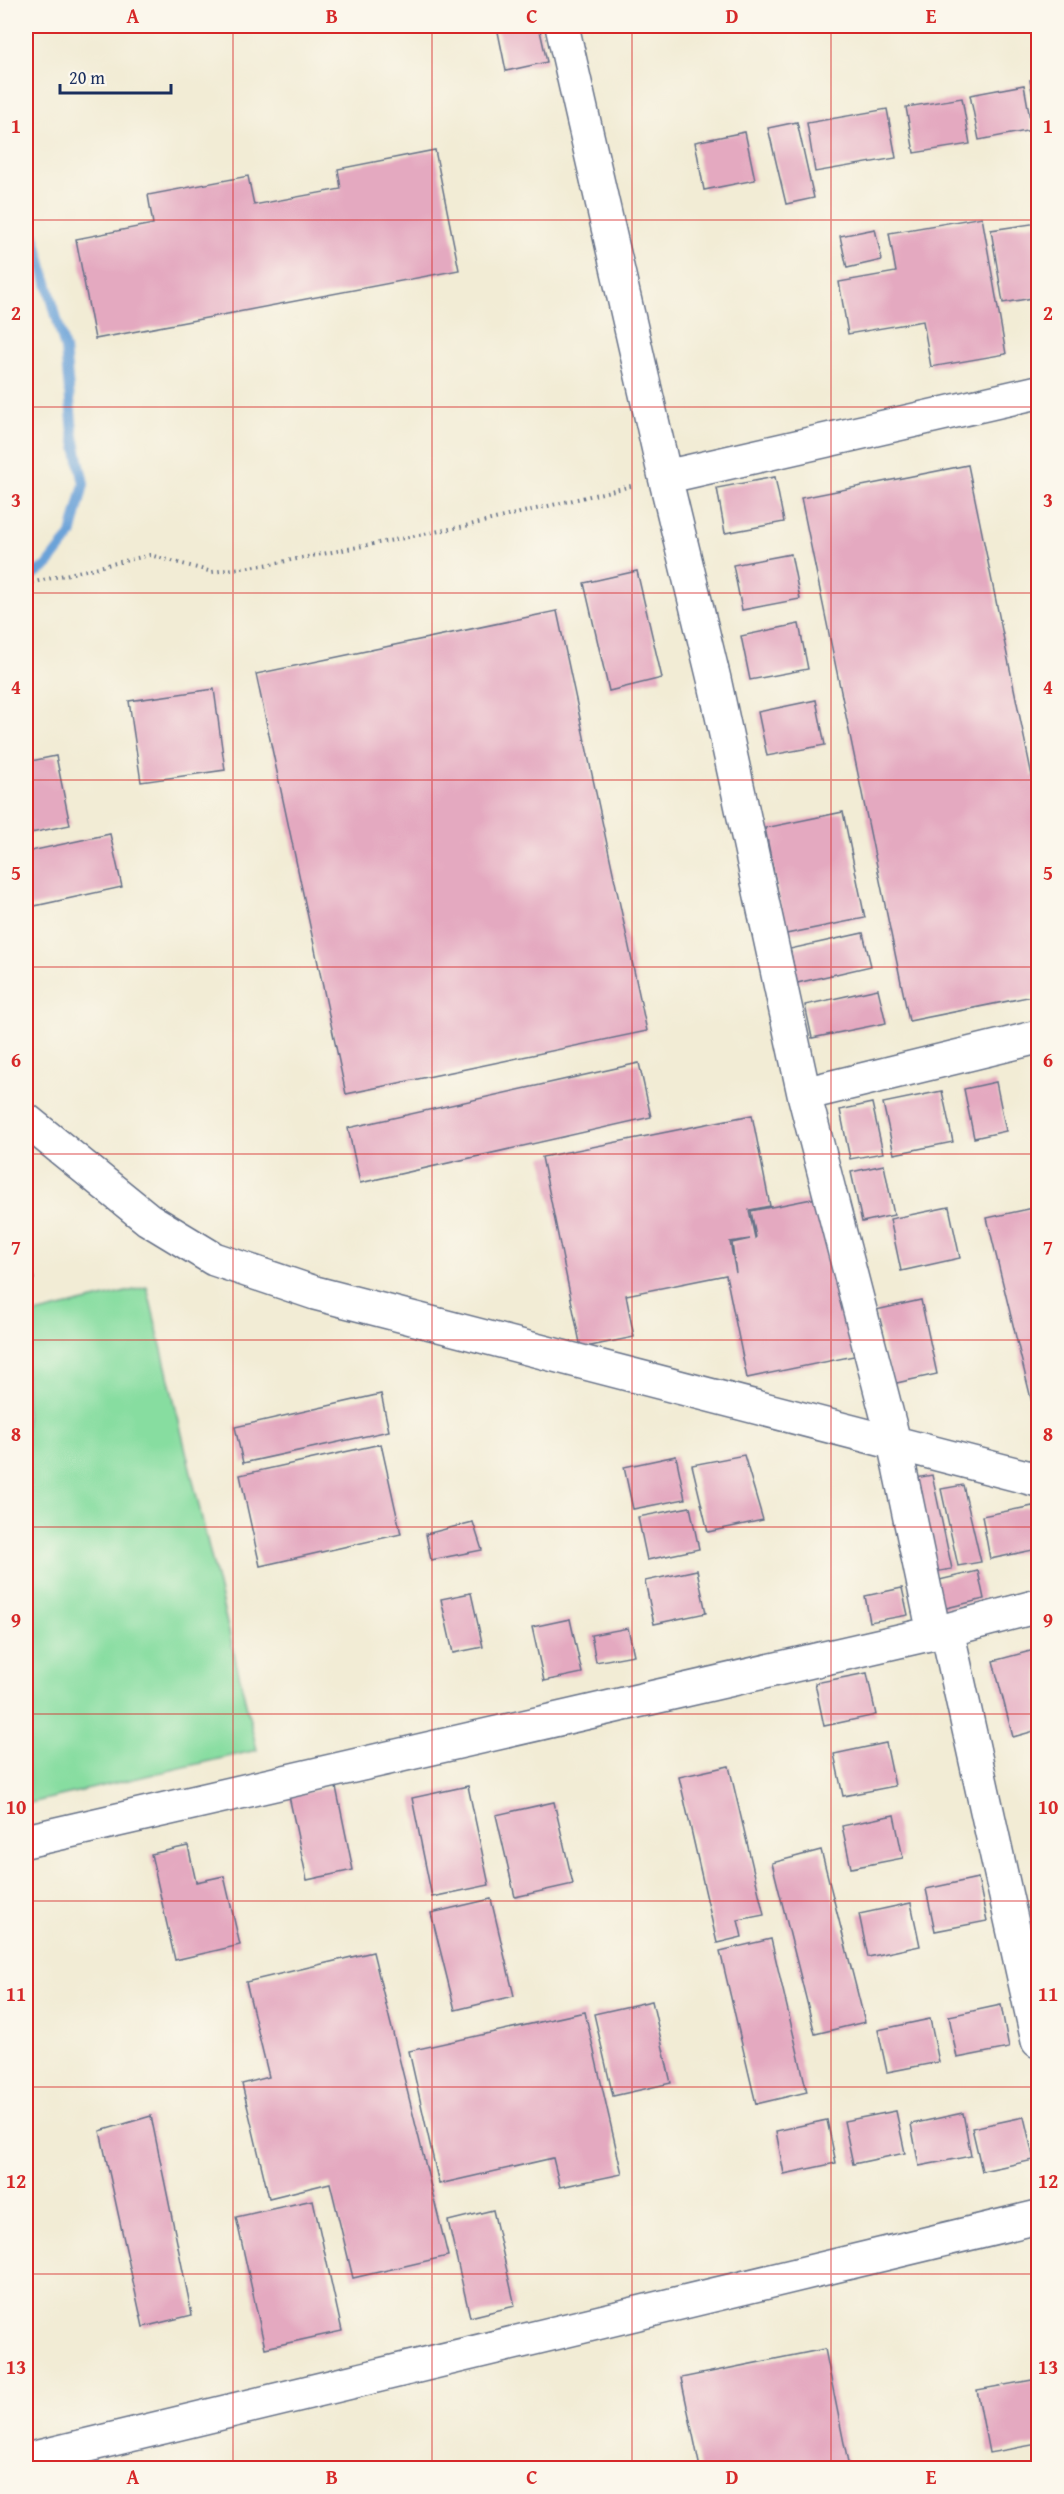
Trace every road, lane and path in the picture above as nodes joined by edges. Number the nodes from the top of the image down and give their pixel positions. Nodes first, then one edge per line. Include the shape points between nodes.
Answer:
1 (562, 26) edge
2 (1038, 392) edge
3 (665, 477) junction
4 (26, 584) edge
5 (1038, 1037) edge
6 (804, 1094) junction
7 (26, 1120) edge
8 (894, 1442) junction
9 (1038, 1480) edge
10 (1038, 1606) edge
11 (940, 1631) junction
12 (26, 1840) edge
13 (1038, 2042) edge
14 (1038, 2217) edge
15 (26, 2460) edge

1 - 3 street
2 - 3 street
3 - 4 path via 470,525 271,564 212,572 150,555
3 - 6 street via 714,679
5 - 6 street
6 - 8 street
7 - 8 street via 148,1219 214,1259 315,1293
8 - 9 street
8 - 11 street
10 - 11 street
11 - 12 street
11 - 13 street
14 - 15 street

